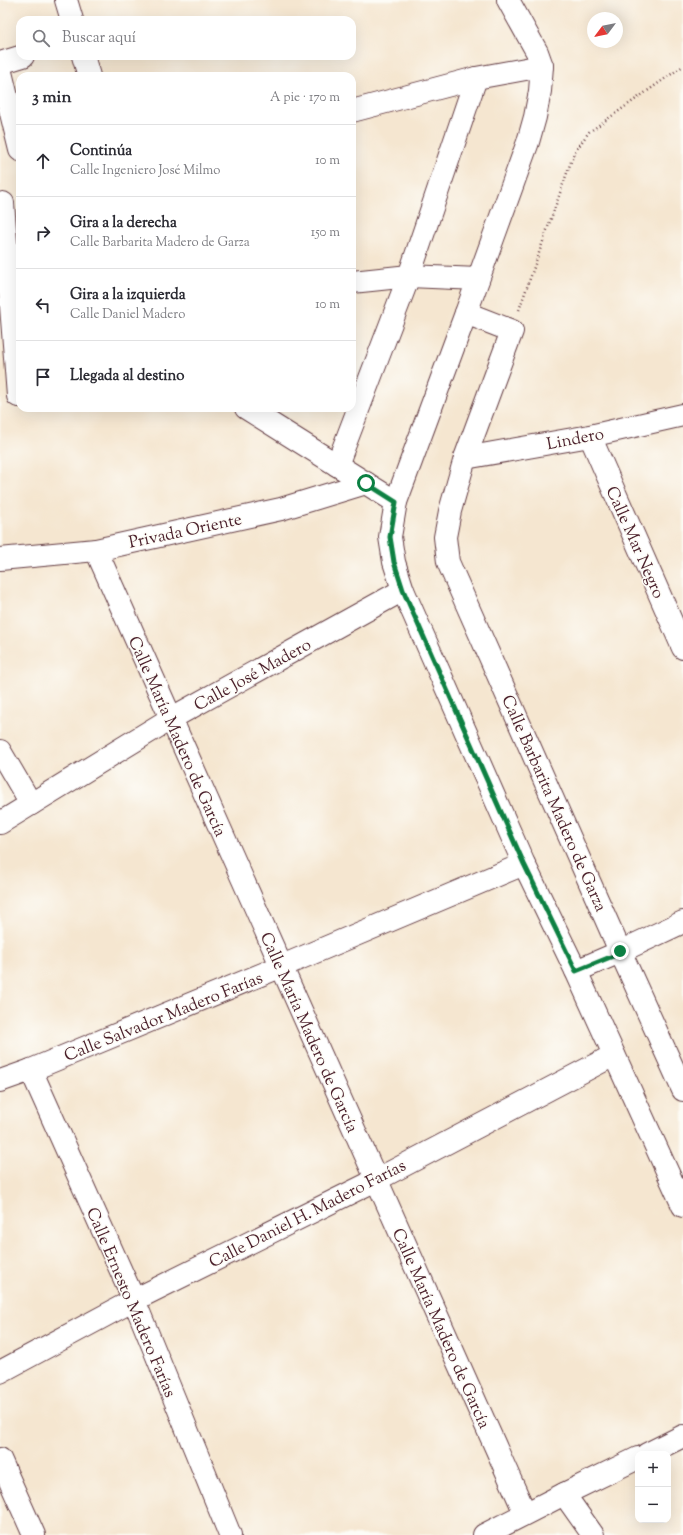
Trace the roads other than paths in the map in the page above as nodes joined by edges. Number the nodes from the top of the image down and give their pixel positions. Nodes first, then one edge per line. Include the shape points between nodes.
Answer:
1 (66, 0) edge
2 (508, 0) edge
3 (71, 16) edge
4 (16, 58) edge
5 (84, 60) edge
6 (0, 63) edge
7 (542, 66) junction
8 (0, 68) edge
9 (88, 72) edge
10 (476, 78) junction
11 (356, 110) edge
12 (16, 134) edge
13 (8, 202) edge
14 (409, 276) junction
15 (478, 279) junction
16 (356, 282) edge
17 (489, 322) junction
18 (13, 396) edge
19 (252, 412) edge
20 (683, 415) edge
21 (590, 436) junction
22 (466, 458) junction
23 (337, 465) junction
24 (366, 483) junction
25 (396, 502) junction
26 (96, 550) junction
27 (0, 559) edge
28 (403, 590) junction
29 (683, 648) edge
30 (170, 719) junction
31 (0, 751) edge
32 (31, 804) junction
33 (0, 823) edge
34 (524, 864) junction
35 (683, 922) edge
36 (617, 953) junction
37 (282, 966) junction
38 (583, 968) junction
39 (614, 1055) junction
40 (31, 1070) junction
41 (0, 1081) edge
42 (683, 1090) edge
43 (376, 1180) junction
44 (683, 1206) edge
45 (134, 1300) junction
46 (0, 1372) edge
47 (683, 1436) edge
48 (653, 1451) edge
49 (0, 1459) edge
50 (635, 1459) edge
51 (564, 1494) junction
52 (525, 1513) junction
53 (34, 1535) edge
54 (230, 1535) edge
55 (484, 1535) edge
56 (593, 1535) edge

1 - 3 street
2 - 7 street
4 - 6 street
5 - 9 street
7 - 10 street
7 - 15 street via 540,91 528,142
8 - 12 street
10 - 11 street
10 - 14 street
13 - 18 street
14 - 15 street
14 - 16 street
14 - 23 street
15 - 17 street
17 - 22 street, Calle Barbarita Madero de Garza
17 - 25 street
19 - 23 street
20 - 21 street, Lindero
21 - 22 street, Lindero
21 - 29 street, Calle Mar Negro
22 - 36 street, Calle Barbarita Madero de Garza via 445,537 448,562
23 - 24 street
24 - 25 street
24 - 26 street, Privada Oriente via 281,509
25 - 28 street via 390,537 394,562
26 - 27 street, Privada Oriente
26 - 30 street, Calle María Madero de García
28 - 30 street, Calle José Madero
28 - 34 street
30 - 32 street, Calle José Madero
30 - 37 street, Calle María Madero de García
31 - 32 street
32 - 33 street, Calle José Madero
34 - 37 street, Calle Salvador Madero Farías
34 - 38 street
35 - 36 street
36 - 38 street
36 - 42 street, Calle Barbarita Madero de Garza
37 - 40 street, Calle Salvador Madero Farías
37 - 43 street, Calle María Madero de García
38 - 39 street
39 - 43 street, Calle Daniel H. Madero Farías
39 - 44 street
40 - 41 street, Calle Salvador Madero Farías
40 - 45 street, Calle Ernesto Madero Farías
43 - 45 street, Calle Daniel H. Madero Farías
43 - 52 street, Calle María Madero de García
45 - 46 street, Calle Daniel H. Madero Farías
45 - 54 street, Calle Ernesto Madero Farías
47 - 48 street
49 - 53 street
50 - 51 street
51 - 52 street
51 - 56 street
52 - 55 street

